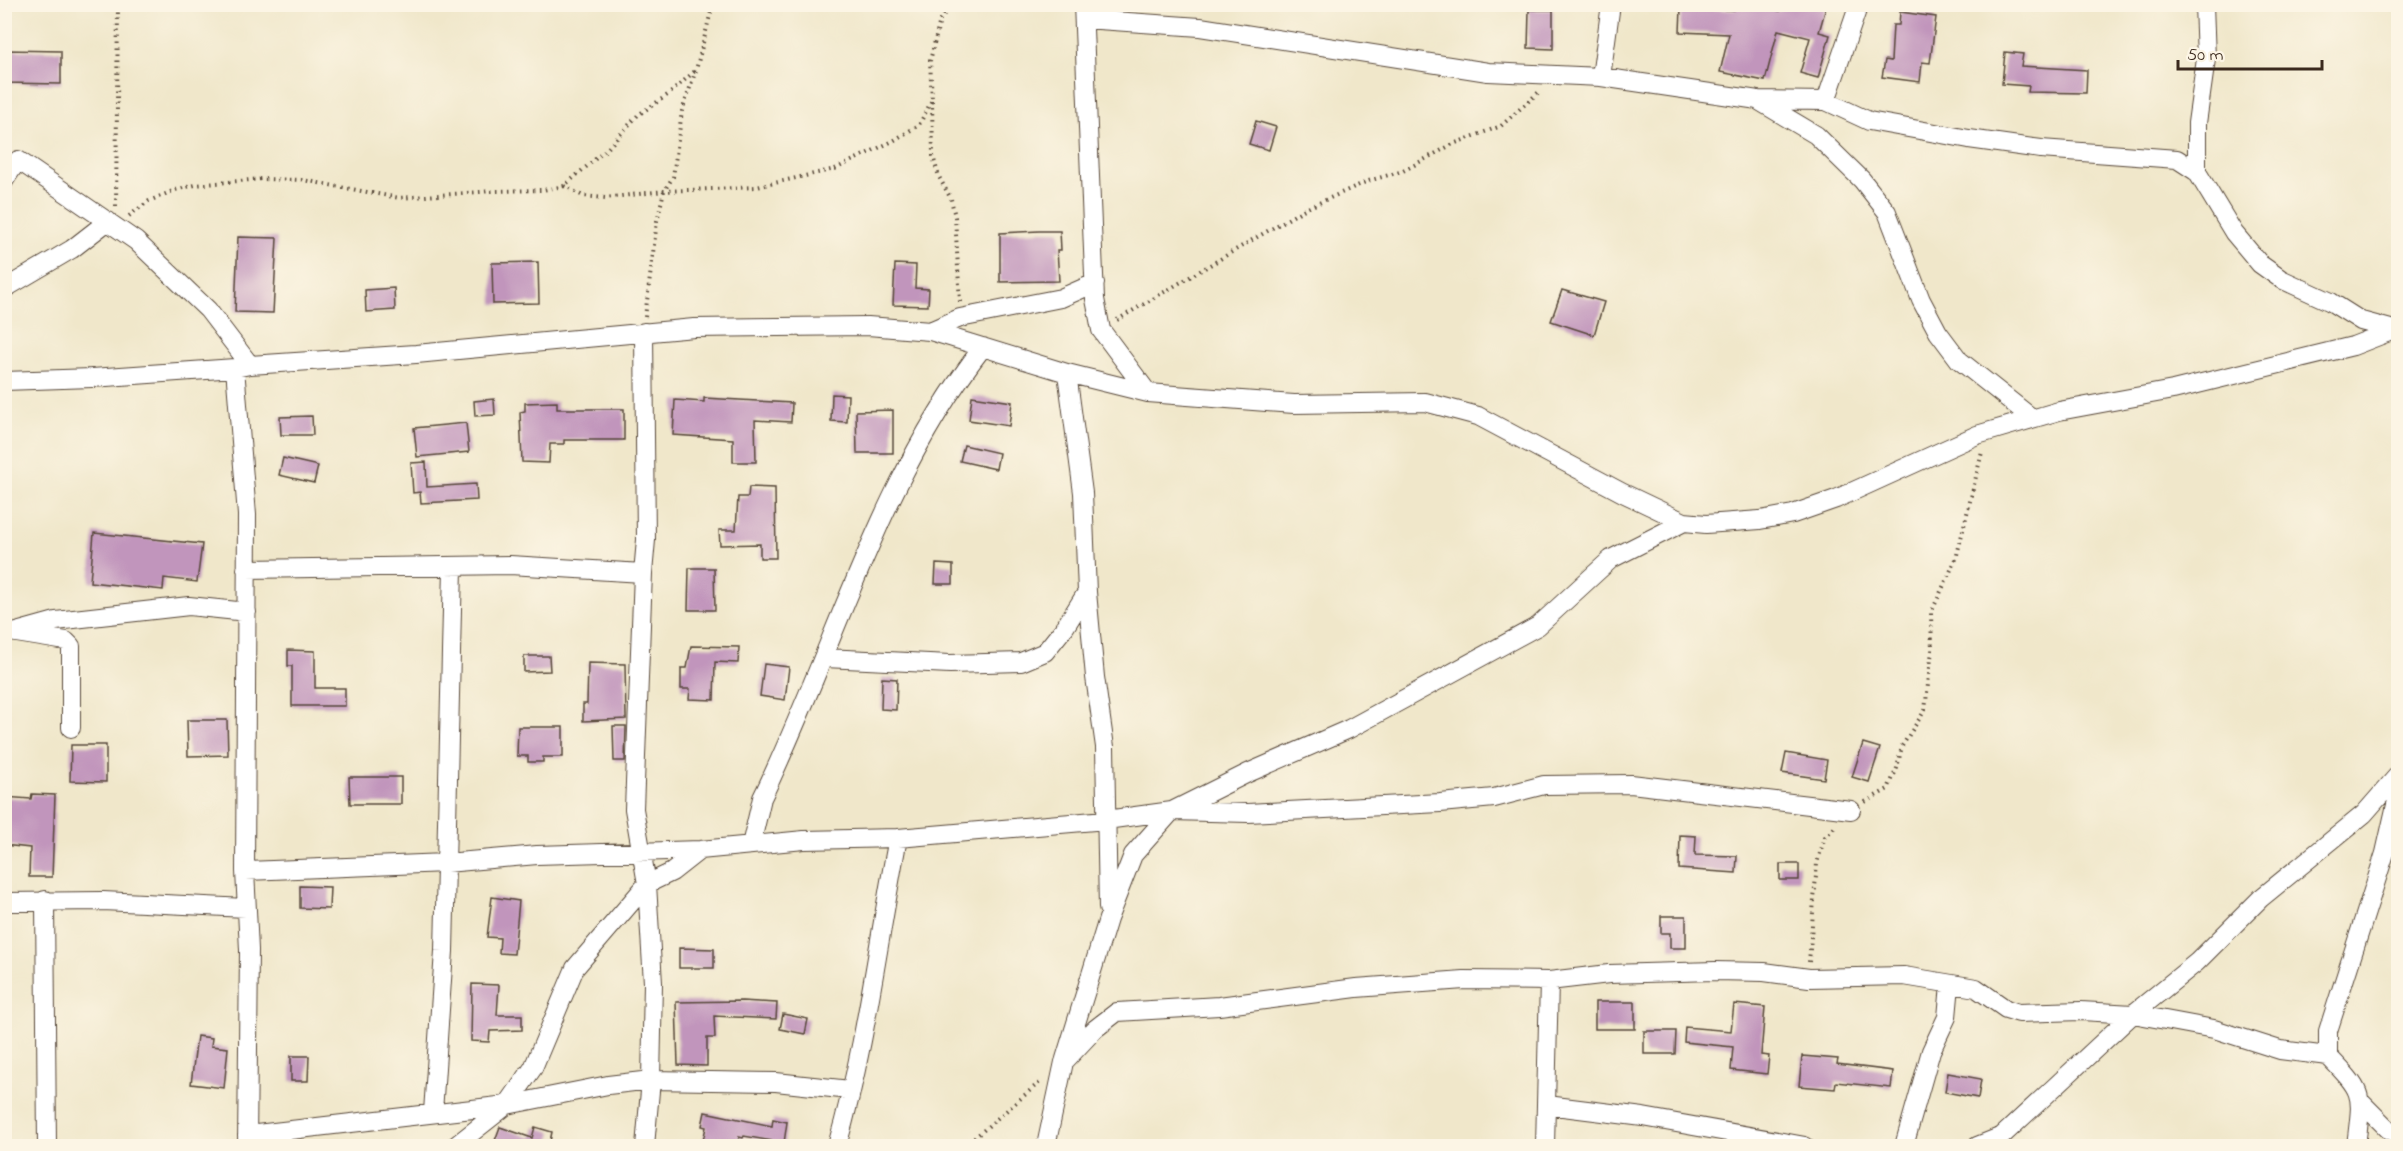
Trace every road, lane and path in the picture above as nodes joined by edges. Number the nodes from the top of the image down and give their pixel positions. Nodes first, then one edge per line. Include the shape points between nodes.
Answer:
1 (118, 4) edge
2 (713, 4) edge
3 (953, 4) edge
4 (1611, 4) edge
5 (1859, 4) edge
6 (2204, 4) edge
7 (1084, 12) edge
8 (696, 70) junction
9 (1558, 75) junction
10 (1601, 77) junction
11 (932, 100) junction
12 (1758, 100) junction
13 (1826, 101) junction
14 (2197, 172) junction
15 (4, 181) edge
16 (564, 186) junction
17 (664, 191) junction
18 (112, 223) junction
19 (1095, 283) junction
20 (4, 289) edge
21 (960, 318) junction
22 (1101, 330) junction
23 (2396, 330) edge
24 (930, 331) junction
25 (644, 332) junction
26 (983, 347) junction
27 (242, 367) junction
28 (1067, 373) junction
29 (4, 381) edge
30 (1148, 393) junction
31 (2032, 418) junction
32 (1987, 432) junction
33 (1684, 522) junction
34 (453, 567) junction
35 (246, 569) junction
36 (643, 573) junction
37 (1088, 592) junction
38 (247, 612) junction
39 (12, 631) edge
40 (825, 658) junction
41 (70, 728) dead end
42 (2398, 775) edge
43 (2398, 796) edge
44 (1851, 810) junction
45 (1173, 811) junction
46 (1106, 820) junction
47 (898, 838) junction
48 (752, 845) junction
49 (700, 850) junction
50 (644, 853) junction
51 (446, 863) junction
52 (245, 871) junction
53 (647, 884) junction
54 (45, 900) junction
55 (4, 902) edge
56 (246, 908) junction
57 (1108, 919) junction
58 (1809, 978) junction
59 (1549, 981) junction
60 (1950, 985) junction
61 (2133, 1014) junction
62 (2328, 1056) junction
63 (1064, 1062) junction
64 (651, 1080) junction
65 (850, 1090) junction
66 (2361, 1102) junction
67 (507, 1105) junction
68 (1547, 1105) junction
69 (433, 1112) junction
70 (2398, 1134) edge
71 (247, 1140) edge
72 (47, 1146) edge
73 (457, 1146) edge
74 (645, 1146) edge
75 (837, 1146) edge
76 (965, 1146) edge
77 (1046, 1146) edge
78 (1545, 1146) edge
79 (1805, 1146) edge
80 (1904, 1146) edge
81 (1977, 1146) edge
82 (2356, 1146) edge

1 - 18 path
2 - 8 path
3 - 11 path via 940,20 930,61
4 - 10 street
5 - 13 street
6 - 14 street via 2206,59 2197,123
7 - 9 street via 1488,72
7 - 19 street
8 - 16 path via 638,115 607,149
8 - 17 path via 682,111 673,177
9 - 10 street
9 - 22 path via 1501,126 1453,144 1403,171 1368,181 1303,210
10 - 12 street
11 - 17 path via 919,125 835,169 757,187
11 - 21 path via 933,156 955,217
12 - 13 street
12 - 31 street via 1816,135 1862,180 1887,212 1921,300 1938,332 1959,360
13 - 14 street via 1869,121 2041,149 2166,157 2184,162
14 - 23 street via 2234,233 2260,264 2361,321
15 - 18 street via 18,160
16 - 17 path via 583,196 605,198
16 - 18 path via 399,198 285,179 195,185 149,201
17 - 25 path via 649,272
18 - 20 street
18 - 27 street via 208,310
19 - 21 street via 1061,298
19 - 22 street
21 - 24 street
22 - 30 street
23 - 31 street via 2274,366
24 - 25 street via 868,326
24 - 26 street
25 - 27 street
25 - 36 street
26 - 28 street
26 - 40 street via 951,387 907,464
27 - 29 street
27 - 35 street
28 - 30 street
28 - 37 street via 1083,493
30 - 33 street via 1294,404 1425,402 1478,416
31 - 32 street
32 - 33 street via 1793,514 1706,524
32 - 44 path via 1956,560 1931,613 1932,650 1925,710 1902,746 1887,789
33 - 45 street via 1611,560 1538,626 1349,729
34 - 35 street
34 - 36 street via 510,564
34 - 51 street
35 - 38 street
36 - 50 street via 634,809
37 - 40 street via 1045,652 1021,662 950,664
37 - 46 street via 1105,747
38 - 39 street via 189,606 56,621
38 - 52 street
39 - 41 street via 66,641 71,646
40 - 48 street via 762,798
42 - 61 street via 2364,814 2261,898 2197,962
43 - 62 street via 2385,853 2332,1015
44 - 45 street via 1680,789 1592,784 1545,785 1494,798 1440,803 1248,813
44 - 58 path via 1825,837 1817,862
45 - 46 street
45 - 57 street via 1133,855
46 - 47 street
46 - 57 street
47 - 48 street
47 - 65 street
48 - 49 street
49 - 50 street
49 - 53 street via 672,872
50 - 51 street via 537,855
50 - 53 street
51 - 52 street
51 - 69 street
52 - 56 street
53 - 64 street via 653,983
53 - 67 street via 575,968 533,1068
54 - 55 street
54 - 56 street
54 - 72 street
56 - 71 street
57 - 63 street
58 - 59 street via 1715,971 1609,974
58 - 60 street via 1904,976
59 - 63 street via 1464,980 1356,988 1219,1006 1117,1012
59 - 68 street
60 - 61 street via 1976,988 2006,1009 2019,1013
60 - 80 street via 1947,1017 1931,1052
61 - 62 street via 2214,1029 2280,1050
61 - 81 street via 2001,1136
62 - 66 street via 2357,1087
63 - 76 path
63 - 77 street
64 - 65 street via 776,1082
64 - 67 street
64 - 74 street
65 - 75 street
66 - 70 street
66 - 82 street
67 - 69 street
67 - 73 street
68 - 78 street
68 - 79 street via 1643,1117
69 - 71 street

